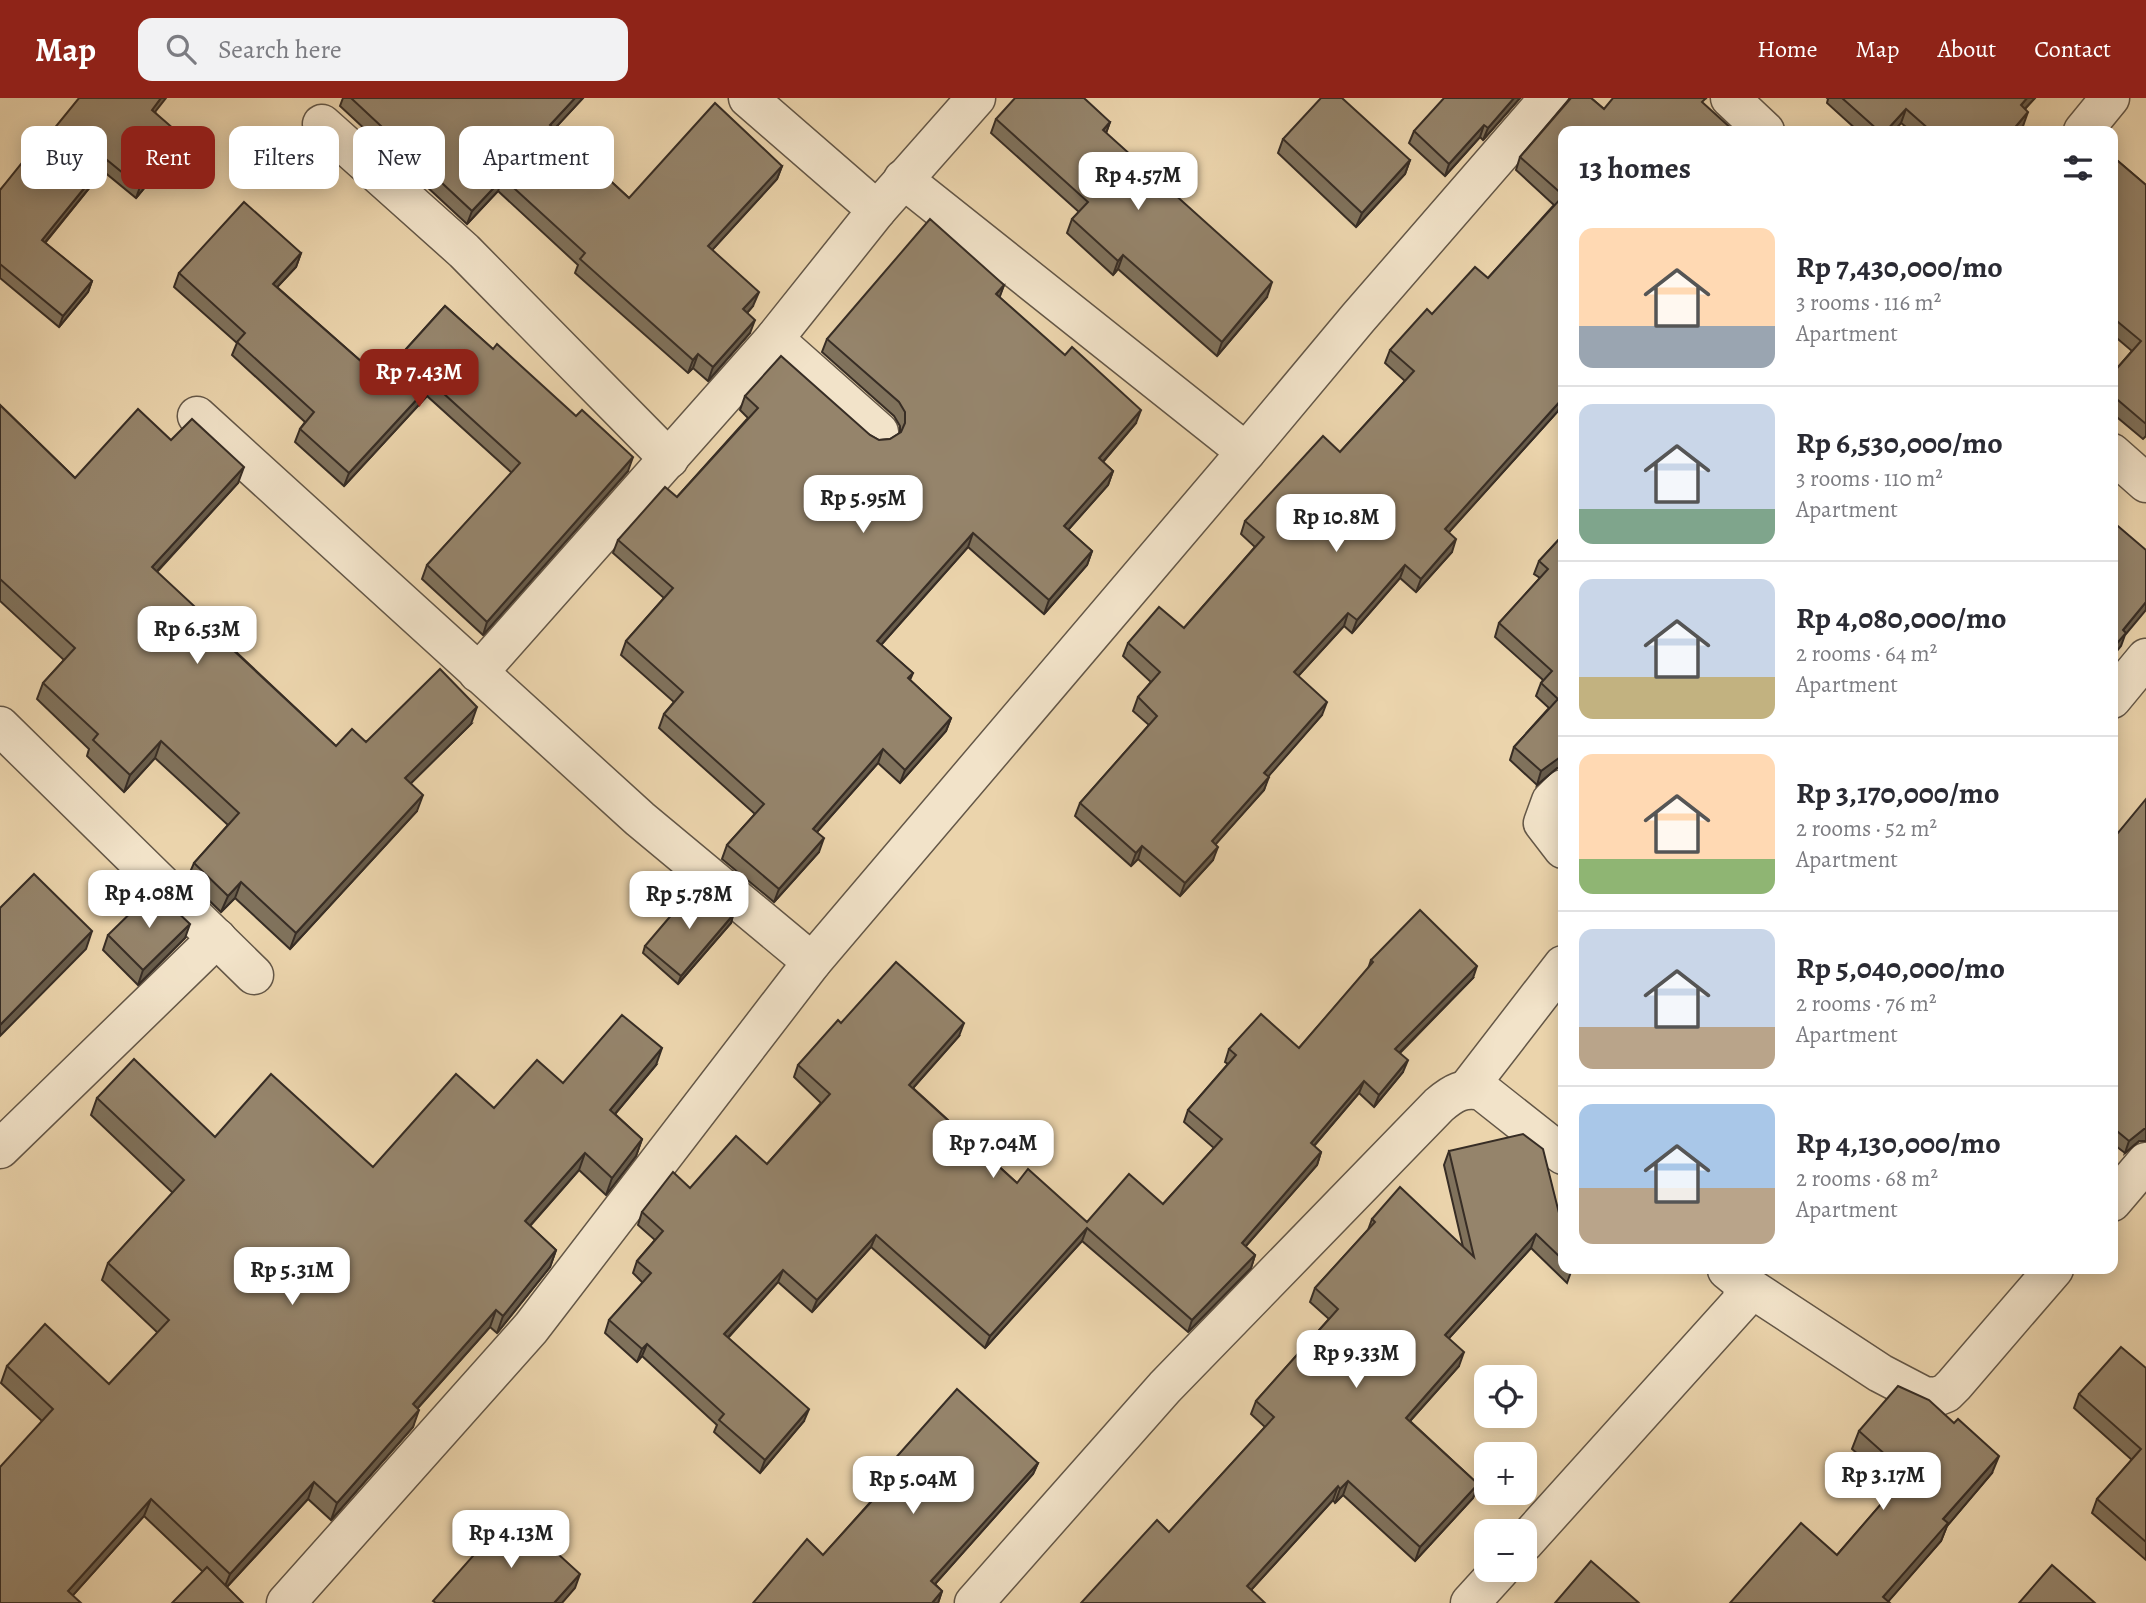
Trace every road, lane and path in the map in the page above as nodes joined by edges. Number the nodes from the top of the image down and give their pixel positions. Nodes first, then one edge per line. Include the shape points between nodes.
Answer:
1 (748, 98) edge
2 (976, 98) edge
3 (1549, 98) edge
4 (1730, 98) edge
5 (2110, 98) edge
6 (322, 124) dead end
7 (1760, 126) edge
8 (2087, 126) edge
9 (904, 179) junction
10 (877, 210) junction
11 (774, 339) junction
12 (197, 416) dead end
13 (878, 432) dead end
14 (1247, 452) junction
15 (2118, 458) edge
16 (670, 459) junction
17 (2146, 484) edge
18 (2146, 658) edge
19 (478, 673) junction
20 (2118, 692) edge
21 (0, 726) edge
22 (1558, 794) edge
23 (1558, 842) edge
24 (217, 938) junction
25 (812, 962) junction
26 (1558, 971) edge
27 (254, 975) dead end
28 (1468, 1088) junction
29 (0, 1149) edge
30 (1558, 1151) edge
31 (2146, 1163) edge
32 (2118, 1195) edge
33 (2050, 1274) edge
34 (1734, 1276) edge
35 (1537, 1529) edge
36 (1489, 1582) edge
37 (286, 1603) edge
38 (974, 1603) edge
39 (1471, 1603) edge

1 - 10 street
2 - 9 street
3 - 14 street
4 - 7 street
5 - 8 street
6 - 16 street via 464,251
9 - 10 street
9 - 14 street
10 - 11 street
11 - 13 street
11 - 16 street
12 - 19 street
14 - 25 street
15 - 17 street
16 - 19 street
18 - 20 street
19 - 25 street via 640,819
21 - 24 street
22 - 23 street via 1543,822
24 - 27 street
24 - 29 street
25 - 37 street via 531,1328
26 - 28 street
28 - 30 street via 1482,1091
28 - 38 street via 1439,1105 1165,1387
31 - 32 street
33 - 34 street via 1954,1385 1936,1397 1924,1396 1880,1373
34 - 35 street via 1742,1301
36 - 39 street

